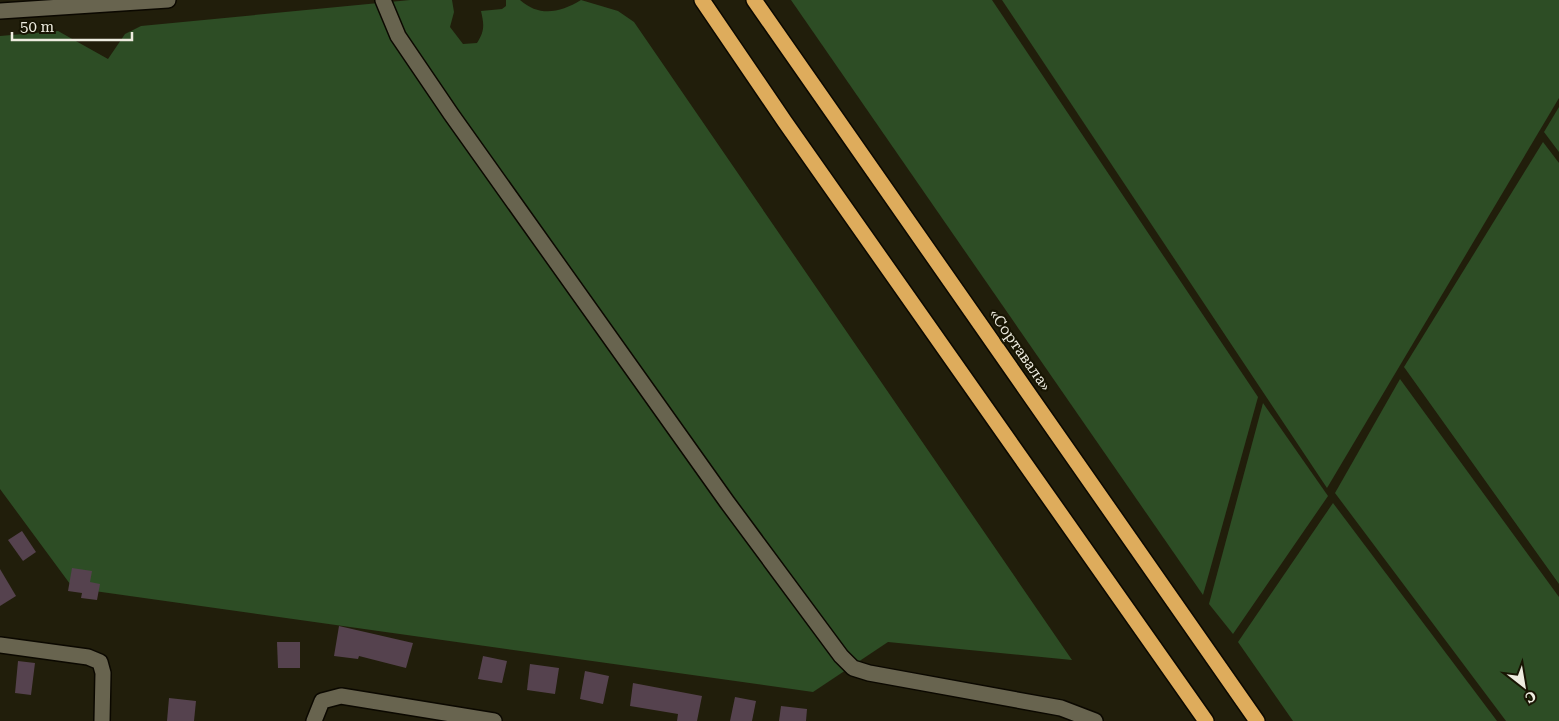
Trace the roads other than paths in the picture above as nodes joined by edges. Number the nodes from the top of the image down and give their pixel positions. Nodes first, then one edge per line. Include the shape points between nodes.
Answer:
1 (168, 0) edge
2 (383, 0) edge
3 (754, 0) edge
4 (702, 1) edge
5 (0, 11) edge
6 (0, 645) edge
7 (102, 721) edge
8 (314, 721) edge
9 (494, 721) edge
10 (1095, 721) edge
11 (1206, 721) edge
12 (1257, 721) edge

1 - 5 street
2 - 10 street via 398,36 451,114 727,502 841,656 853,668 869,673 1061,708
3 - 12 highway, «Сортавала»
4 - 11 highway
6 - 7 street via 88,657 100,662 103,673
8 - 9 street via 322,701 341,696

